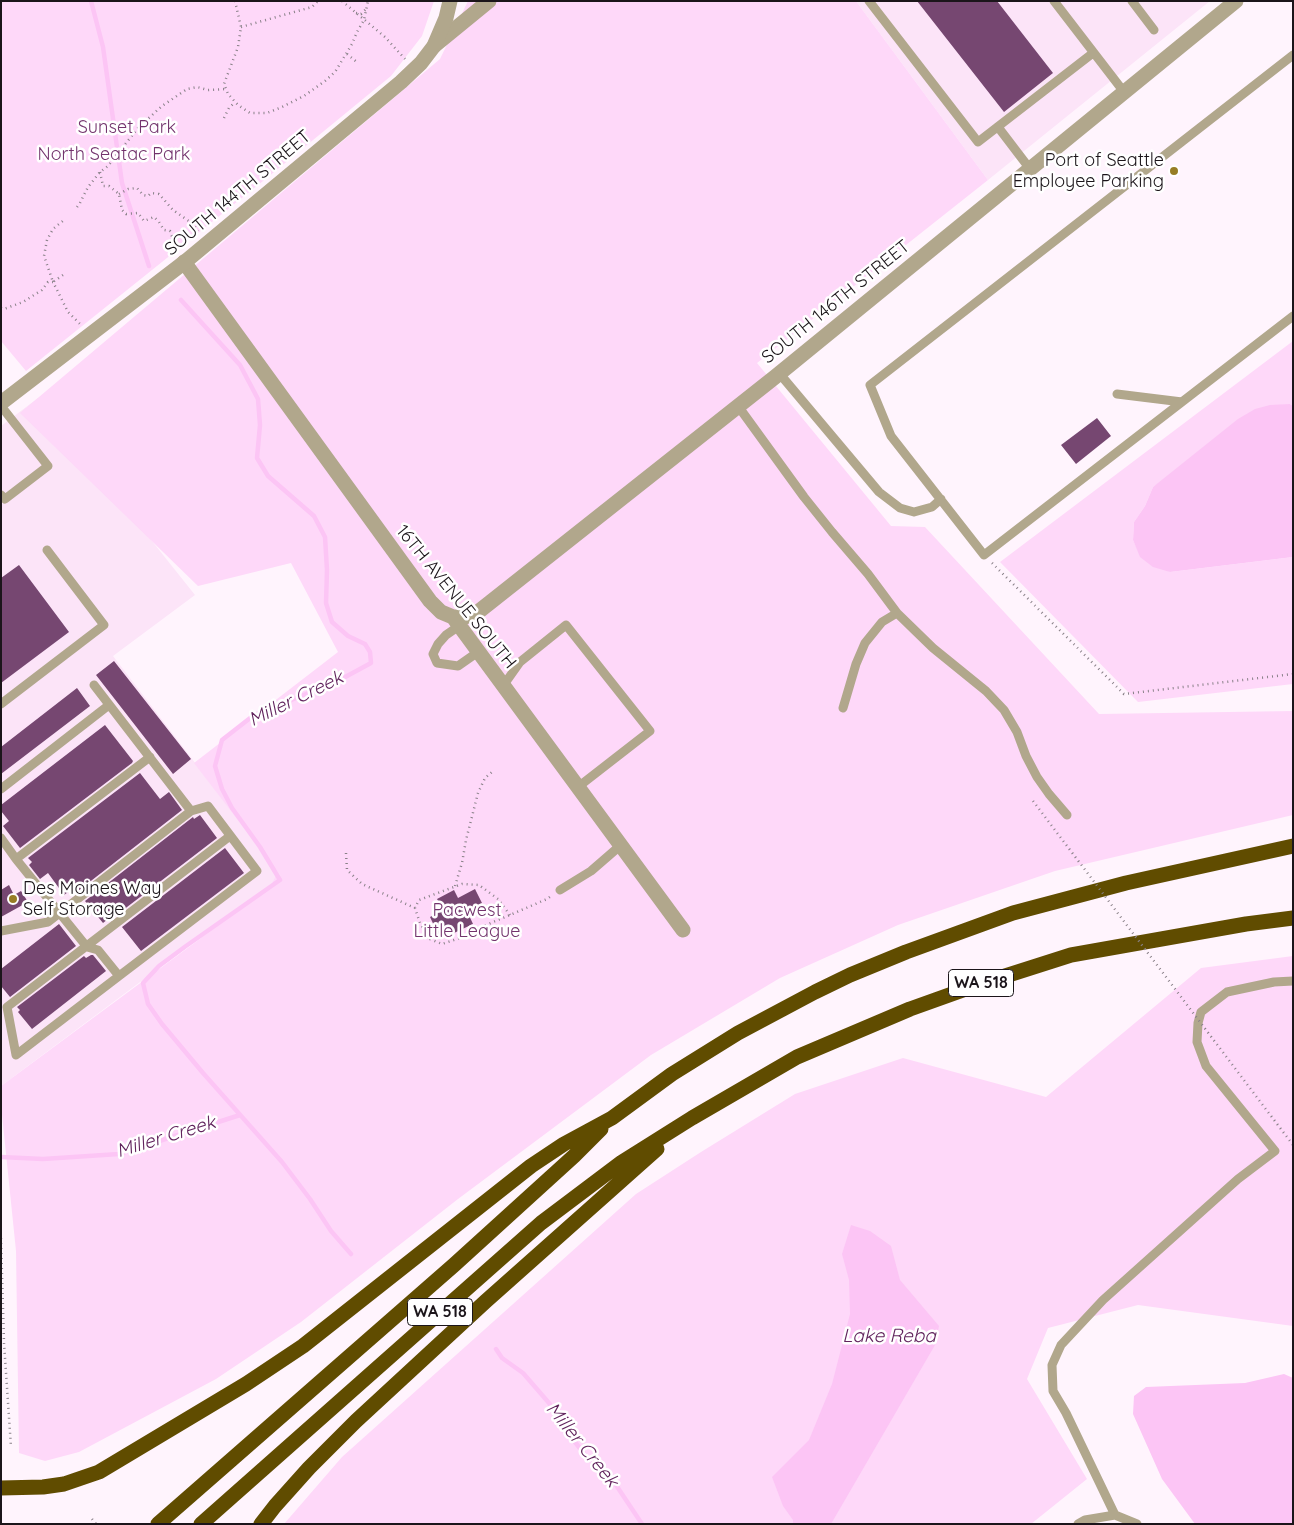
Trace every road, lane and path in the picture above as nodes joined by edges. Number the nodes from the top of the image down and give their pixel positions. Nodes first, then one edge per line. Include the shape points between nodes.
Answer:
1 (235, 1) edge
2 (318, 1) edge
3 (342, 1) edge
4 (368, 1) edge
5 (450, 1) edge
6 (489, 1) edge
7 (869, 1) edge
8 (1054, 1) edge
9 (1132, 1) edge
10 (1236, 1) edge
11 (366, 9) junction
12 (355, 12) junction
13 (364, 20) junction
14 (241, 26) junction
15 (1154, 30) dead end
16 (434, 46) junction
17 (1094, 53) junction
18 (346, 54) junction
19 (1293, 55) edge
20 (358, 63) dead end
21 (414, 70) junction
22 (226, 88) junction
23 (1124, 92) junction
24 (235, 102) junction
25 (224, 118) dead end
26 (998, 127) junction
27 (1030, 168) junction
28 (100, 172) junction
29 (119, 194) junction
30 (77, 207) dead end
31 (64, 220) dead end
32 (208, 242) junction
33 (185, 261) junction
34 (63, 274) dead end
35 (53, 282) junction
36 (1, 308) edge
37 (1293, 316) edge
38 (90, 334) junction
39 (779, 373) junction
40 (1116, 394) dead end
41 (1182, 402) junction
42 (1, 404) edge
43 (738, 406) junction
44 (1, 495) edge
45 (941, 500) junction
46 (47, 550) dead end
47 (984, 555) junction
48 (897, 613) junction
49 (456, 622) junction
50 (478, 652) junction
51 (1293, 674) edge
52 (94, 685) dead end
53 (503, 686) junction
54 (1, 704) edge
55 (110, 705) junction
56 (843, 708) dead end
57 (150, 758) junction
58 (492, 772) dead end
59 (1, 788) edge
60 (578, 788) junction
61 (1033, 802) dead end
62 (191, 812) junction
63 (1067, 815) dead end
64 (230, 836) junction
65 (1, 838) edge
66 (621, 845) junction
67 (1293, 846) edge
68 (346, 853) dead end
69 (16, 859) junction
70 (456, 886) junction
71 (560, 890) joint
72 (416, 908) junction
73 (59, 913) junction
74 (510, 915) junction
75 (1293, 918) edge
76 (683, 930) dead end
77 (1, 931) edge
78 (87, 947) junction
79 (119, 976) junction
80 (1293, 981) edge
81 (612, 1118) junction
82 (692, 1118) junction
83 (1293, 1145) edge
84 (1, 1238) edge
85 (11, 1447) dead end
86 (1, 1488) edge
87 (1115, 1514) junction
88 (92, 1519) dead end
89 (96, 1524) edge
90 (158, 1524) edge
91 (201, 1524) edge
92 (261, 1524) edge
93 (1078, 1524) edge
94 (1137, 1524) edge

1 - 14 path
2 - 14 path via 312,7
3 - 12 path
4 - 11 path
5 - 16 street
6 - 16 street, SOUTH 144TH STREET
7 - 26 lane via 978,142
8 - 17 lane
9 - 15 lane
10 - 23 street, SOUTH 146TH STREET
11 - 12 path via 361,14
11 - 13 path
12 - 13 path
13 - 18 path
13 - 21 path via 385,37
14 - 22 path via 238,47 224,84
16 - 21 street, SOUTH 144TH STREET
17 - 23 lane
17 - 26 lane
18 - 20 path
18 - 24 path via 325,81 282,107 266,113 250,113
19 - 45 lane via 870,385 891,436
21 - 32 street, SOUTH 144TH STREET
22 - 24 path
22 - 28 path via 208,90 197,87 175,96 142,123
23 - 27 street, SOUTH 146TH STREET
24 - 25 path
26 - 27 lane
27 - 39 street, SOUTH 146TH STREET
28 - 29 path via 103,186 109,186
28 - 30 path
29 - 32 path via 137,188 148,196 159,194
29 - 33 path via 126,214 138,213 144,221 154,217 164,230 170,231 175,247
31 - 35 path via 53,229 44,256
32 - 33 street, SOUTH 144TH STREET
33 - 38 street, SOUTH 144TH STREET
33 - 49 street, 16TH AVENUE SOUTH via 430,601
34 - 35 path
35 - 36 path via 48,282 23,302
35 - 38 path via 68,312
37 - 41 lane
38 - 42 street, SOUTH 144TH STREET
39 - 43 street, SOUTH 146TH STREET
39 - 45 lane via 879,492 893,503 914,512 932,507
40 - 41 lane
41 - 47 lane
42 - 44 lane via 48,466 5,499
43 - 48 lane
43 - 49 street, SOUTH 146TH STREET via 478,612
45 - 47 lane
46 - 54 lane via 104,625
47 - 51 path via 1124,694
48 - 56 lane via 882,622 866,644 856,664
48 - 63 lane via 1004,710 1037,777
49 - 50 street, 16TH AVENUE SOUTH
49 - 50 lane via 433,654 437,663 458,666
50 - 53 street, 16TH AVENUE SOUTH
52 - 55 lane
53 - 60 street, 16TH AVENUE SOUTH
53 - 60 lane via 520,662 566,625 650,730
55 - 57 lane
55 - 59 lane
57 - 62 lane
57 - 69 lane
58 - 70 path via 478,793
60 - 66 street, 16TH AVENUE SOUTH
61 - 83 path, bridge
62 - 64 lane via 208,806
62 - 73 lane
64 - 78 lane
64 - 79 lane via 257,871
65 - 69 lane
66 - 71 lane via 591,871
66 - 76 street, 16TH AVENUE SOUTH
67 - 81 highway, WA 518 via 1126,883 1022,911 906,952 832,984 738,1033 672,1074
68 - 72 path via 347,870 362,884
69 - 73 lane
70 - 72 path via 419,900
70 - 74 path via 479,885 498,899
71 - 74 path
72 - 74 path via 420,923 430,939 442,944
73 - 77 lane via 48,922
73 - 78 lane
75 - 82 highway, WA 518 via 1071,955 977,985 910,1009 797,1057
78 - 79 lane via 98,950
78 - 79 lane via 8,1007 16,1055
80 - 87 lane via 1227,992 1201,1012 1198,1023 1197,1042 1206,1066 1275,1150 1102,1300 1061,1345 1052,1365 1053,1391
81 - 86 highway via 531,1166 303,1346 238,1389 99,1472 64,1484
81 - 90 highway, WA 518 via 454,1264
82 - 91 highway, WA 518 via 622,1162 540,1223
82 - 92 highway via 356,1421 309,1468
84 - 85 path
87 - 93 lane
87 - 94 lane
88 - 89 path

